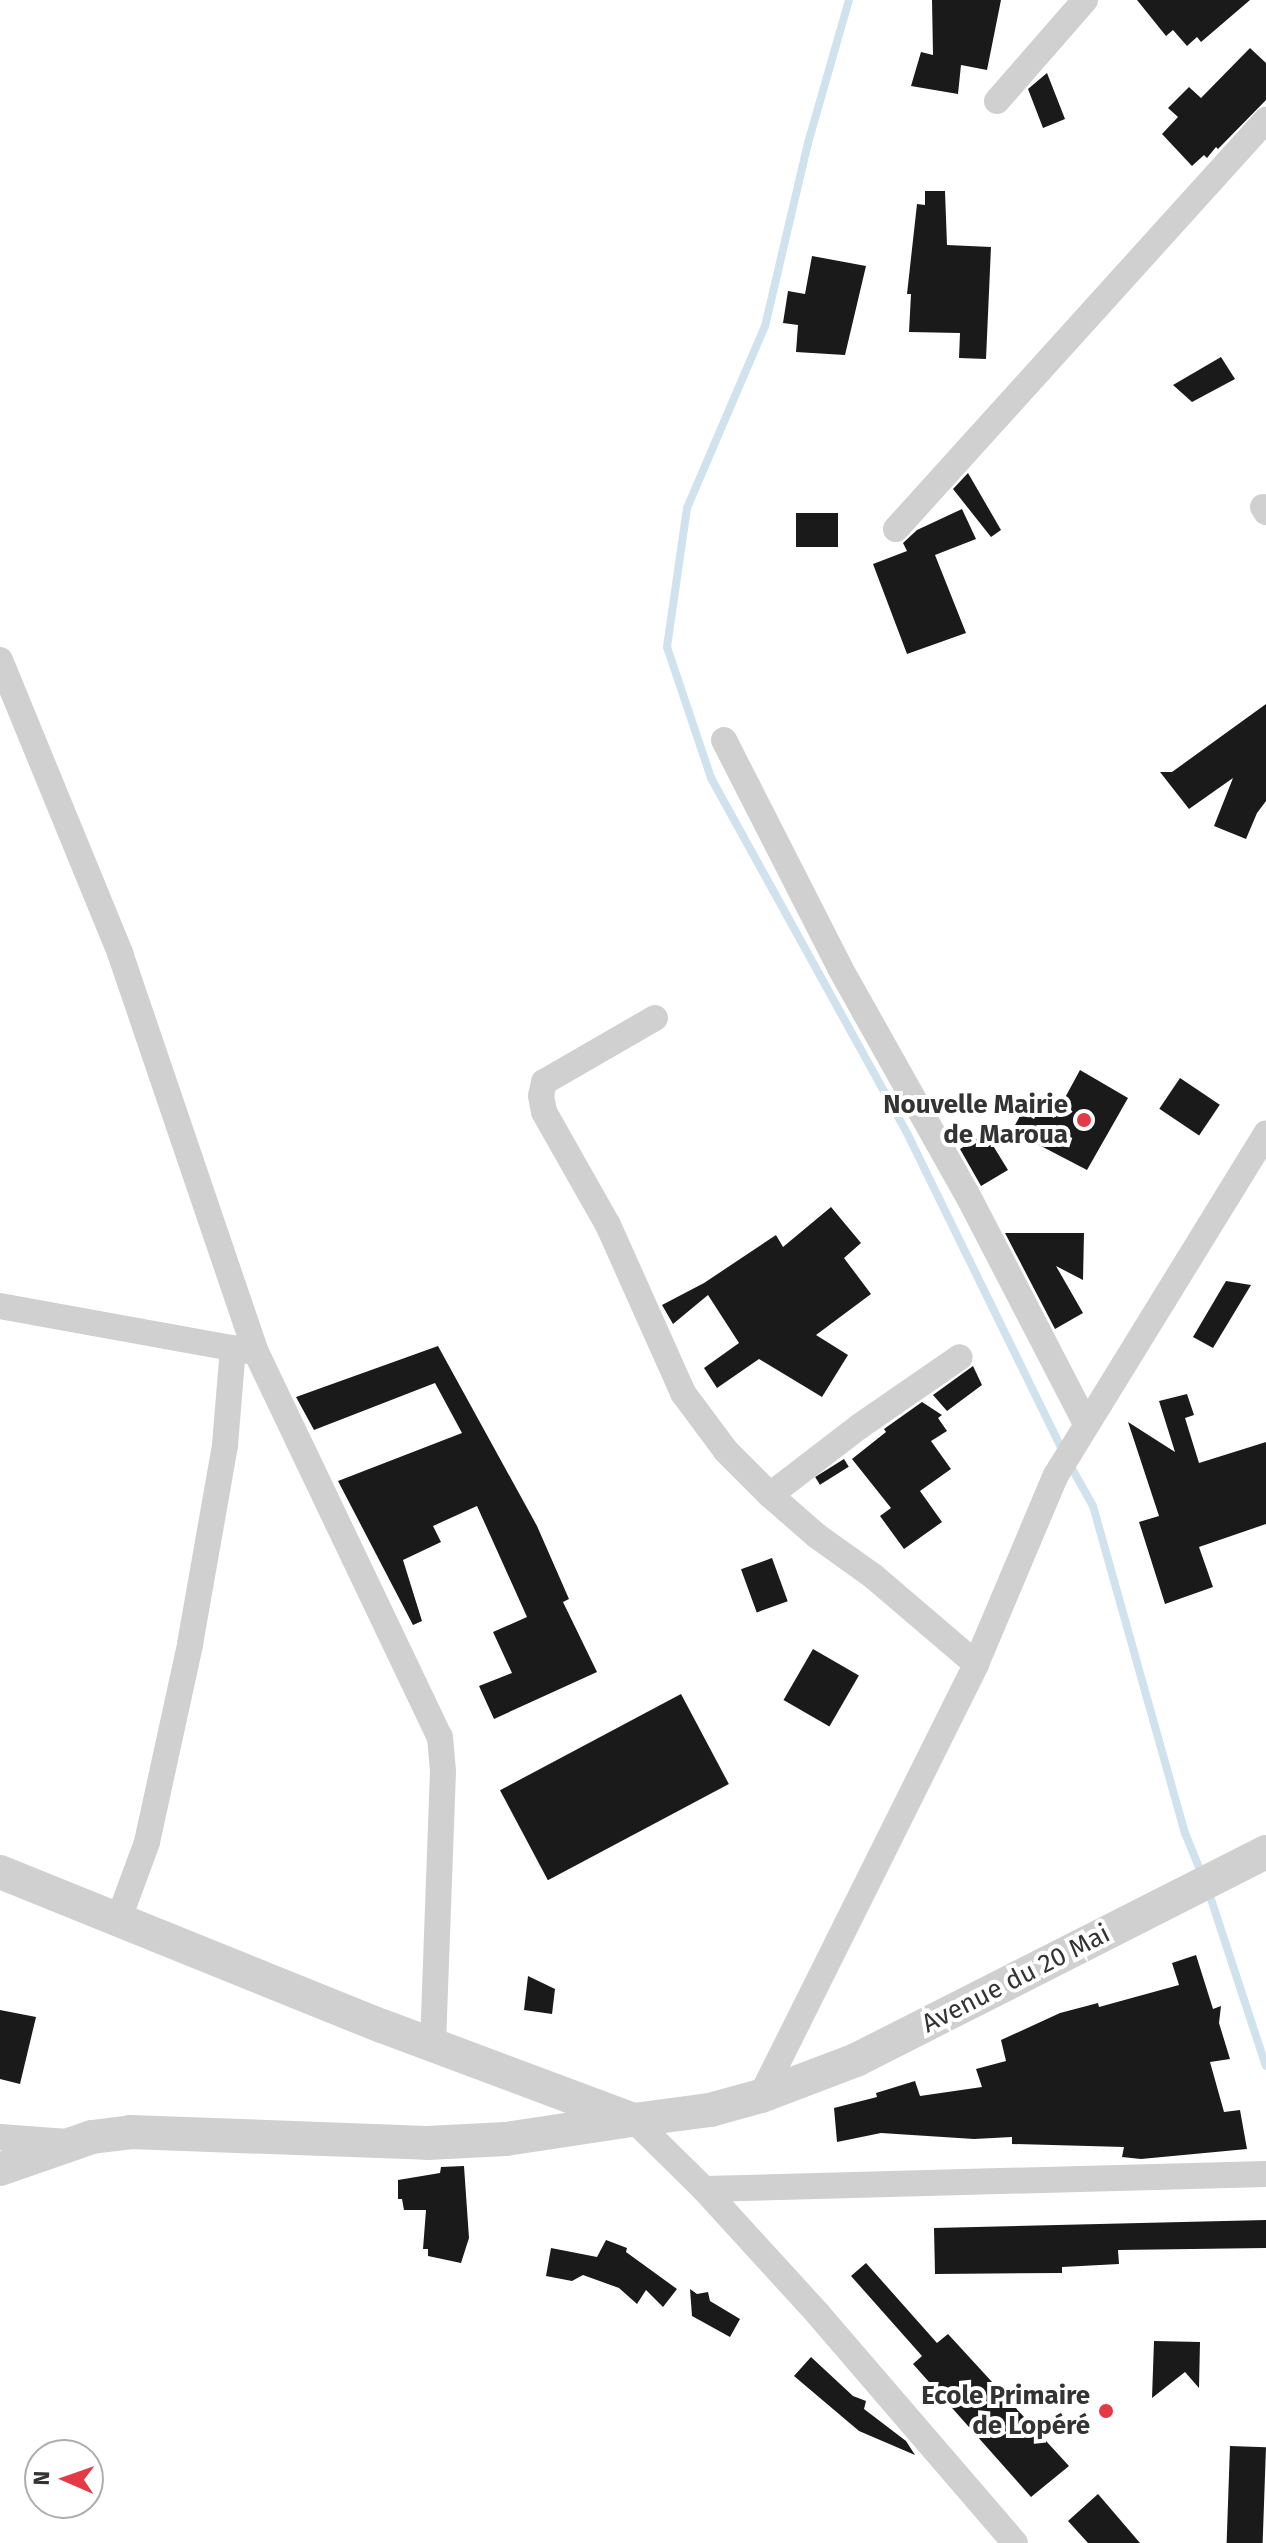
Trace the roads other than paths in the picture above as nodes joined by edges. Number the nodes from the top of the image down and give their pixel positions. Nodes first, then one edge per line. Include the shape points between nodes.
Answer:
1 (1085, 0) edge
2 (997, 101) dead end
3 (1266, 120) edge
4 (896, 529) dead end
5 (0, 660) edge
6 (724, 740) dead end
7 (655, 1018) dead end
8 (1266, 1133) edge
9 (0, 1306) edge
10 (244, 1350) junction
11 (960, 1357) dead end
12 (1082, 1430) junction
13 (770, 1495) junction
14 (976, 1664) junction
15 (1256, 1858) edge
16 (0, 1872) edge
17 (118, 1921) junction
18 (433, 2045) junction
19 (761, 2096) junction
20 (634, 2120) junction
21 (0, 2137) edge
22 (76, 2143) junction
23 (0, 2169) edge
24 (1266, 2174) edge
25 (704, 2189) junction
26 (1015, 2543) edge

1 - 2 street
3 - 4 street
5 - 10 street via 120,953
6 - 12 street via 840,968 967,1194
7 - 13 street via 544,1082 544,1112 608,1225 683,1393 726,1451
8 - 12 street
9 - 10 street
10 - 17 street via 147,1842
10 - 18 street via 440,1737
11 - 13 street
12 - 14 street via 1056,1475
13 - 14 street
14 - 19 street
15 - 19 street, Avenue du 20 Mai via 856,2060
16 - 17 street
17 - 18 street
18 - 20 street
19 - 20 street, Avenue du 20 Mai via 710,2110
20 - 22 street, Avenue du 20 Mai via 506,2139 427,2143 130,2132
20 - 25 street
21 - 22 street
22 - 23 street, Avenue du 20 Mai
24 - 25 street
25 - 26 street

